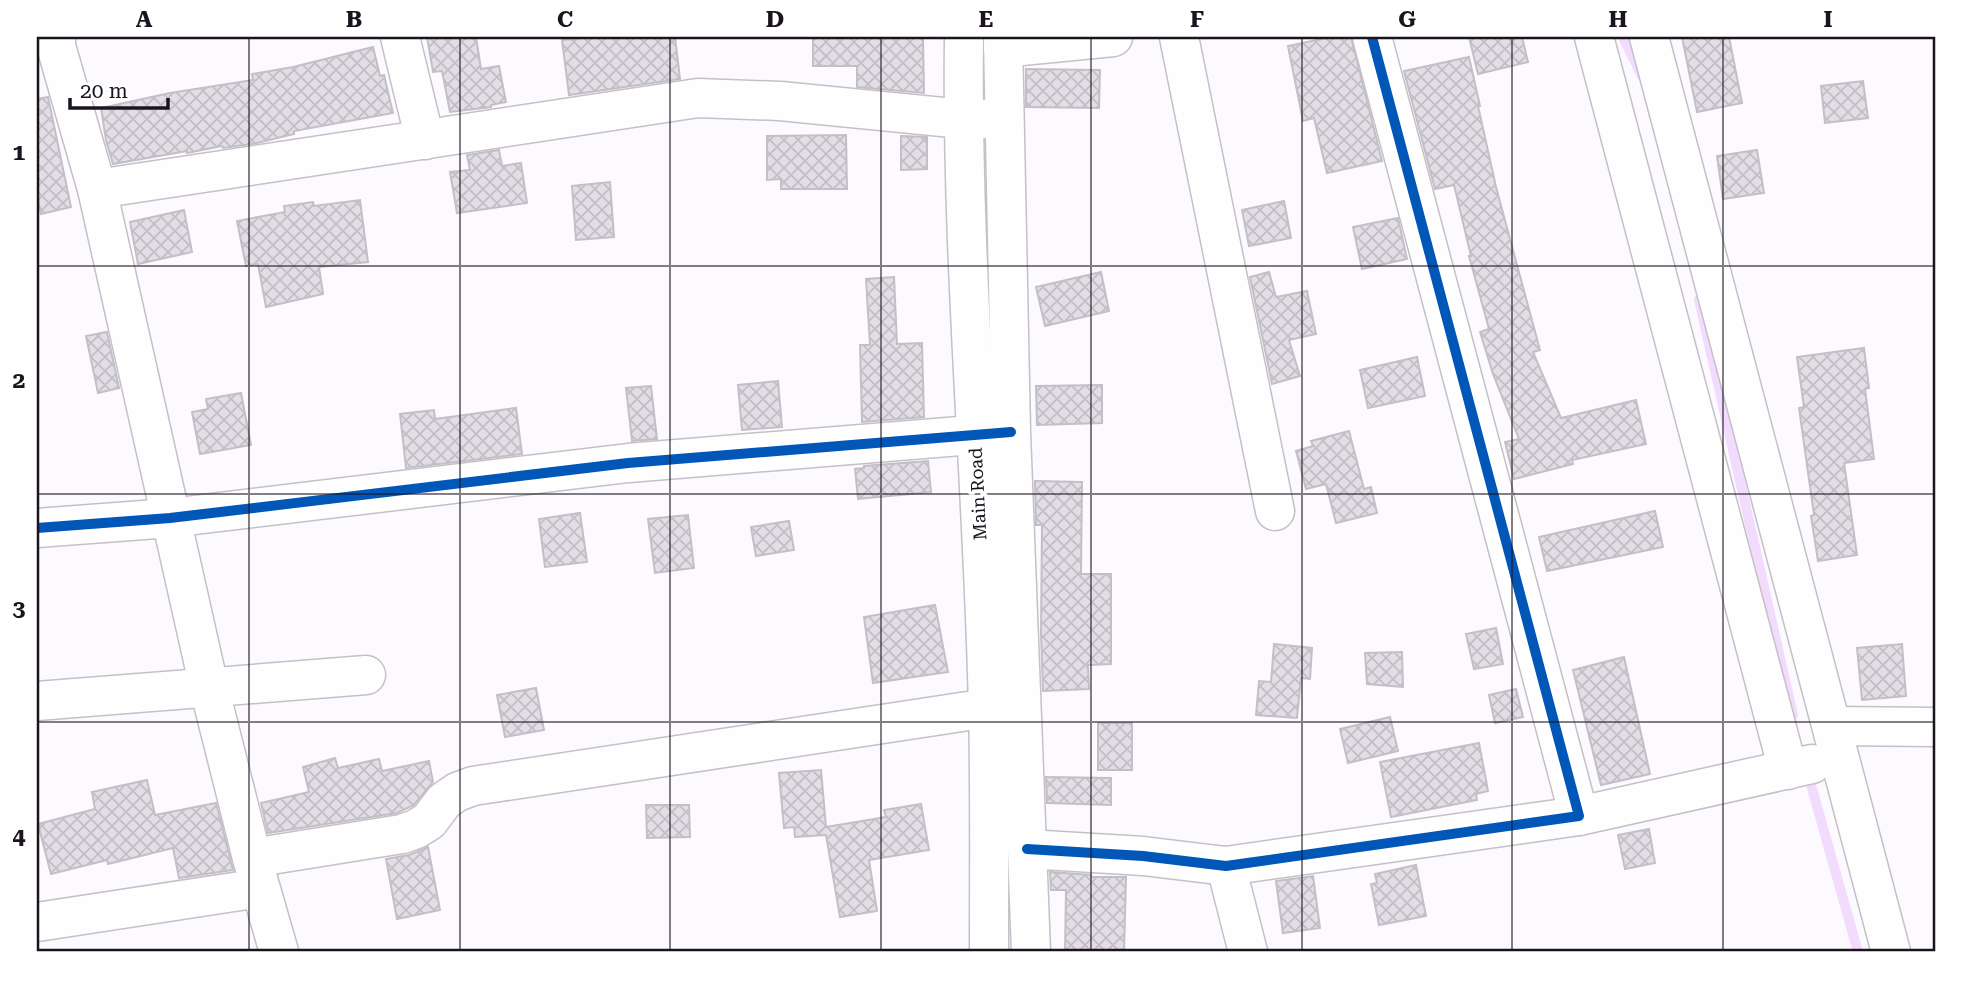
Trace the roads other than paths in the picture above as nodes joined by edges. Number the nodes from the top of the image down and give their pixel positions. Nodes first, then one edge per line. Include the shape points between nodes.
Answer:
1 (56, 37) edge
2 (400, 37) edge
3 (964, 37) edge
4 (1112, 37) edge
5 (1179, 37) edge
6 (1372, 37) edge
7 (1594, 37) edge
8 (1649, 37) edge
9 (1003, 43) edge
10 (963, 119) junction
11 (1003, 119) junction
12 (425, 140) junction
13 (97, 189) junction
14 (993, 434) junction
15 (1275, 510) dead end
16 (170, 518) junction
17 (37, 528) edge
18 (366, 675) dead end
19 (209, 687) junction
20 (37, 701) edge
21 (988, 708) junction
22 (1935, 727) edge
23 (1816, 757) junction
24 (1579, 816) junction
25 (1027, 849) junction
26 (1226, 866) junction
27 (256, 873) junction
28 (37, 922) edge
29 (279, 952) edge
30 (989, 952) edge
31 (1031, 952) edge
32 (1248, 952) edge
33 (1891, 952) edge

1 - 13 street
2 - 12 street
3 - 10 street, Main Road
4 - 9 street
5 - 15 street
6 - 24 street
7 - 23 street
8 - 23 street
9 - 11 street, Main Road
10 - 11 street
10 - 12 street via 698,98
10 - 14 street, Main Road
11 - 14 street, Main Road
12 - 13 street
13 - 16 street
14 - 16 street via 628,463
14 - 21 street, Main Road
14 - 25 street, Main Road
16 - 17 street
16 - 19 street
18 - 19 street
19 - 20 street
19 - 27 street
21 - 27 street via 473,786 444,801 429,821 416,829
21 - 30 street, Main Road
22 - 23 street
23 - 24 street
23 - 33 street
24 - 26 street
25 - 26 street
25 - 31 street, Main Road
26 - 32 street
27 - 28 street
27 - 29 street

